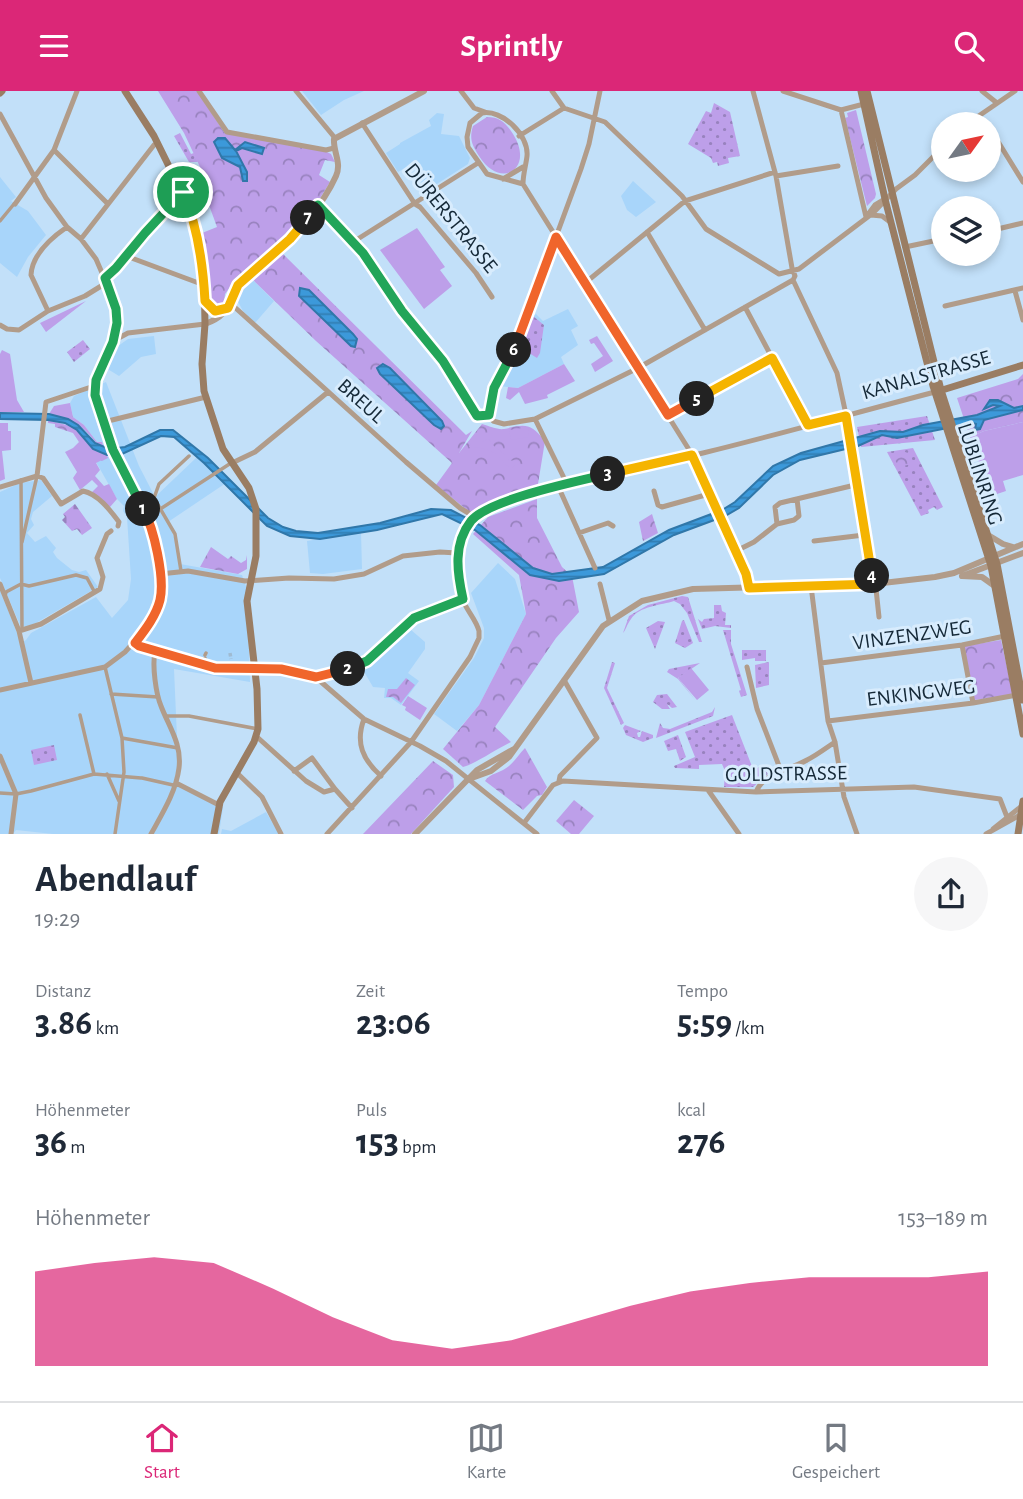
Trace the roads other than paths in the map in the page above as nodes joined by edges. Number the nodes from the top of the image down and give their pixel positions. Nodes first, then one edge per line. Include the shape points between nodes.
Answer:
1 (77, 91) edge
2 (125, 91) edge
3 (199, 91) edge
4 (296, 91) edge
5 (424, 91) edge
6 (461, 91) edge
7 (552, 91) edge
8 (600, 91) edge
9 (783, 91) edge
10 (861, 91) edge
11 (867, 91) edge
12 (982, 91) edge
13 (1015, 91) edge
14 (756, 92) edge
15 (996, 103) junction
16 (864, 104) junction
17 (564, 108) junction
18 (841, 110) junction
19 (485, 112) junction
20 (983, 112) edge
21 (0, 114) edge
22 (595, 118) junction
23 (362, 123) junction
24 (519, 136) junction
25 (335, 138) junction
26 (158, 143) junction
27 (1001, 143) edge
28 (334, 148) junction
29 (54, 150) junction
30 (931, 158) edge
31 (478, 163) junction
32 (838, 166) dead end
33 (523, 167) junction
34 (1020, 168) edge
35 (775, 174) junction
36 (34, 179) junction
37 (503, 179) junction
38 (1023, 182) edge
39 (523, 184) junction
40 (183, 192) junction
41 (893, 192) junction
42 (886, 199) junction
43 (685, 201) junction
44 (15, 204) joint
45 (108, 204) junction
46 (415, 204) junction
47 (318, 205) junction
48 (869, 216) junction
49 (0, 221) edge
50 (1023, 223) edge
51 (67, 227) junction
52 (893, 227) junction
53 (1001, 228) edge
54 (647, 232) junction
55 (556, 237) junction
56 (81, 239) junction
57 (353, 242) junction
58 (931, 242) edge
59 (905, 247) junction
60 (126, 256) junction
61 (794, 270) junction
62 (793, 280) junction
63 (106, 281) junction
64 (585, 283) junction
65 (204, 285) junction
66 (1023, 288) edge
67 (1015, 291) junction
68 (492, 297) dead end
69 (205, 301) junction
70 (229, 306) junction
71 (945, 306) dead end
72 (745, 307) junction
73 (45, 312) junction
74 (1023, 320) edge
75 (205, 324) junction
76 (0, 325) edge
77 (117, 327) junction
78 (705, 330) junction
79 (128, 333) junction
80 (113, 342) junction
81 (772, 358) junction
82 (1023, 365) edge
83 (638, 368) junction
84 (94, 386) junction
85 (938, 391) junction
86 (328, 392) junction
87 (205, 397) junction
88 (489, 415) junction
89 (668, 415) junction
90 (846, 416) junction
91 (535, 419) junction
92 (104, 422) junction
93 (808, 425) junction
94 (952, 435) junction
95 (692, 455) junction
96 (189, 456) dead end
97 (232, 463) junction
98 (37, 477) junction
99 (21, 480) junction
100 (567, 484) junction
101 (855, 485) junction
102 (0, 487) edge
103 (558, 487) junction
104 (654, 491) dead end
105 (709, 494) junction
106 (797, 499) junction
107 (161, 509) junction
108 (148, 517) junction
109 (472, 521) junction
110 (777, 524) junction
111 (118, 526) dead end
112 (613, 526) dead end
113 (111, 531) dead end
114 (579, 533) junction
115 (863, 535) junction
116 (988, 535) junction
117 (814, 541) dead end
118 (1023, 544) edge
119 (21, 547) junction
120 (1015, 547) junction
121 (736, 551) junction
122 (457, 553) junction
123 (1023, 553) edge
124 (993, 561) junction
125 (595, 568) dead end
126 (181, 571) junction
127 (954, 573) junction
128 (160, 574) junction
129 (962, 576) junction
130 (248, 581) junction
131 (0, 584) edge
132 (21, 584) junction
133 (600, 584) dead end
134 (874, 584) junction
135 (811, 586) junction
136 (996, 587) junction
137 (749, 588) junction
138 (93, 591) dead end
139 (5, 596) junction
140 (463, 599) junction
141 (879, 617) dead end
142 (609, 620) junction
143 (20, 630) junction
144 (1006, 636) junction
145 (135, 643) junction
146 (962, 645) junction
147 (155, 652) junction
148 (205, 655) dead end
149 (1019, 658) edge
150 (231, 659) tunnel mouth
151 (821, 663) junction
152 (204, 666) junction
153 (105, 667) junction
154 (232, 667) junction
155 (253, 667) junction
156 (747, 667) dead end
157 (316, 677) junction
158 (564, 680) junction
159 (32, 683) junction
160 (0, 690) edge
161 (111, 694) junction
162 (158, 697) junction
163 (1020, 697) edge
164 (973, 703) junction
165 (80, 715) dead end
166 (165, 716) junction
167 (364, 719) junction
168 (828, 721) junction
169 (257, 733) junction
170 (1023, 734) edge
171 (122, 738) junction
172 (411, 742) junction
173 (835, 742) junction
174 (178, 748) junction
175 (0, 756) edge
176 (294, 771) junction
177 (782, 771) junction
178 (236, 772) junction
179 (94, 774) junction
180 (107, 774) junction
181 (123, 775) junction
182 (381, 776) junction
183 (469, 779) junction
184 (176, 783) junction
185 (556, 783) junction
186 (334, 789) junction
187 (843, 789) junction
188 (708, 790) junction
189 (756, 792) junction
190 (0, 793) edge
191 (16, 794) junction
192 (119, 802) junction
193 (219, 805) junction
194 (352, 808) junction
195 (1022, 808) edge
196 (1006, 817) junction
197 (524, 823) junction
198 (993, 829) junction
199 (11, 834) edge
200 (115, 834) edge
201 (151, 834) edge
202 (214, 834) edge
203 (281, 834) edge
204 (327, 834) edge
205 (415, 834) edge
206 (537, 834) edge
207 (739, 834) edge
208 (857, 834) edge
209 (986, 834) edge
210 (1018, 834) edge

1 - 29 street
2 - 26 main road
3 - 28 street via 227,132
4 - 25 street
5 - 23 street
6 - 19 street via 474,108
7 - 17 street
8 - 22 street
9 - 18 street
10 - 16 main road
11 - 41 main road
12 - 15 street
13 - 15 street
14 - 35 street
15 - 20 street
16 - 18 street
16 - 42 main road
17 - 22 street
17 - 24 street
18 - 48 street
19 - 24 street via 505,118
19 - 31 street via 470,123 467,137
21 - 36 street
22 - 43 street via 605,122
22 - 55 street
23 - 25 street
23 - 46 street, DÜRERSTRASSE
24 - 33 street via 526,148
25 - 28 street
26 - 40 main road
26 - 45 street
27 - 34 street
28 - 47 street via 338,171
29 - 36 street
29 - 45 street
30 - 41 street
31 - 37 street via 487,174
31 - 46 street
32 - 35 street
33 - 37 street
33 - 39 street
34 - 38 street
35 - 43 street
35 - 61 street
36 - 44 street
36 - 51 street
37 - 39 street
39 - 55 street
40 - 60 street
40 - 65 main road via 198,240
41 - 42 street
41 - 59 main road
42 - 48 street
42 - 52 main road
43 - 54 street
43 - 61 street via 706,229 779,274
44 - 49 street
45 - 56 street
46 - 57 street
46 - 68 street, DÜRERSTRASSE
47 - 57 street
47 - 70 street via 290,239 241,281
48 - 52 street via 884,217
48 - 61 street
50 - 53 street
51 - 56 street
51 - 73 street via 44,247 31,270
52 - 85 main road
54 - 64 street
54 - 78 street
55 - 64 street
55 - 88 street via 515,348 494,388
56 - 63 street
57 - 88 street via 443,361 477,416
58 - 59 street
59 - 85 main road
60 - 63 street
60 - 65 street
61 - 62 street
62 - 72 street
62 - 90 street via 837,373
63 - 73 street via 85,296
63 - 77 street
64 - 83 street
65 - 69 main road
66 - 67 street
67 - 71 street
67 - 74 street
69 - 70 street via 215,311
69 - 75 main road
70 - 75 street via 218,319
70 - 86 street, BREUL
72 - 78 street
72 - 81 street
73 - 76 street via 19,330
75 - 79 street
75 - 87 main road
77 - 79 street
77 - 80 street
78 - 83 street
79 - 80 street
80 - 84 street
81 - 89 street
81 - 93 street
82 - 85 main road, KANALSTRASSE
83 - 89 street
83 - 91 street
84 - 92 street
84 - 98 street via 46,402
85 - 90 street, KANALSTRASSE
85 - 94 main road, LUBLINRING
86 - 97 street via 255,452
86 - 109 street, BREUL
87 - 92 street
87 - 97 main road
88 - 91 street via 504,424
89 - 95 street
90 - 93 street, KANALSTRASSE
90 - 101 street
91 - 100 street
92 - 108 street via 114,452
93 - 95 street, KANALSTRASSE
94 - 116 main road, LUBLINRING
94 - 124 main road, LUBLINRING
95 - 100 street, KANALSTRASSE
95 - 105 street
96 - 107 street via 159,484 154,498
97 - 107 street
97 - 130 main road via 249,488 256,509 256,556
98 - 99 street
98 - 111 street via 43,478 61,504 88,492 107,506
98 - 119 street
99 - 102 street
99 - 119 street
100 - 103 street, KANALSTRASSE
101 - 106 street
101 - 115 street
103 - 109 street, KANALSTRASSE via 494,507
103 - 114 street
104 - 105 street via 662,507
105 - 121 street
106 - 110 street via 776,506
106 - 110 street via 799,516
107 - 108 street
107 - 126 street via 177,540
108 - 128 street
109 - 122 street
110 - 121 street
112 - 114 street via 608,523
113 - 143 street via 98,556 103,580 97,591 41,624
114 - 125 street
115 - 117 street
115 - 134 street
116 - 120 street
116 - 124 main road, LUBLINRING
118 - 120 street
119 - 132 street
120 - 124 street
121 - 137 street
122 - 130 street via 403,556 346,578
122 - 140 street
123 - 124 street
124 - 127 street
124 - 129 street
124 - 136 main road
124 - 149 main road
126 - 128 street
126 - 130 street
127 - 129 street
127 - 134 street
128 - 145 street via 156,612
129 - 136 street via 982,577
130 - 155 main road
131 - 139 street
132 - 138 street via 76,575 87,578
132 - 139 street
132 - 143 street
133 - 142 street
134 - 135 street
134 - 141 street
135 - 137 street
135 - 151 street
136 - 144 main road
137 - 142 street via 674,592 642,601
139 - 143 street
140 - 157 street via 414,618 365,663
140 - 172 street via 479,638
142 - 158 street
143 - 159 street
144 - 146 street, VINZENZWEG
144 - 163 main road
145 - 147 street
145 - 153 street
146 - 151 street, VINZENZWEG
146 - 164 street
147 - 152 street
147 - 162 street
148 - 152 street
149 - 163 main road
150 - 154 street
151 - 168 street
152 - 154 street
153 - 159 street
153 - 161 street
154 - 155 street
155 - 157 street
155 - 169 main road
156 - 177 street via 757,709
157 - 167 street
158 - 183 street via 515,748
158 - 185 street via 597,738
159 - 160 street
161 - 162 street
161 - 171 street
162 - 166 street
163 - 164 street, ENKINGWEG
163 - 170 main road
164 - 168 street, ENKINGWEG
165 - 179 street
166 - 169 street via 189,716
166 - 174 street
167 - 172 street
167 - 182 street via 361,748
168 - 173 street
169 - 176 street
169 - 178 main road
171 - 174 street
171 - 181 street
172 - 182 street
172 - 183 street
173 - 177 street
173 - 187 street
174 - 184 street
175 - 191 street
176 - 186 street via 320,791
176 - 186 street via 312,758
177 - 189 street
178 - 193 main road
178 - 203 street via 262,797
179 - 180 street
179 - 191 street
180 - 181 street
180 - 192 street
181 - 184 street via 172,786
181 - 192 street
182 - 194 street
183 - 197 street
183 - 205 street
184 - 193 street
184 - 201 street
185 - 188 street, GOLDSTRASSE
185 - 197 street
186 - 194 street
187 - 189 street, GOLDSTRASSE
187 - 196 street, GOLDSTRASSE via 914,787 1000,799
187 - 208 street
188 - 189 street, GOLDSTRASSE
188 - 207 street
190 - 191 street
191 - 199 street
192 - 200 street
193 - 202 main road
194 - 204 street
195 - 196 street
195 - 198 street via 1002,827
195 - 210 main road
196 - 198 street
197 - 206 street
198 - 209 street

